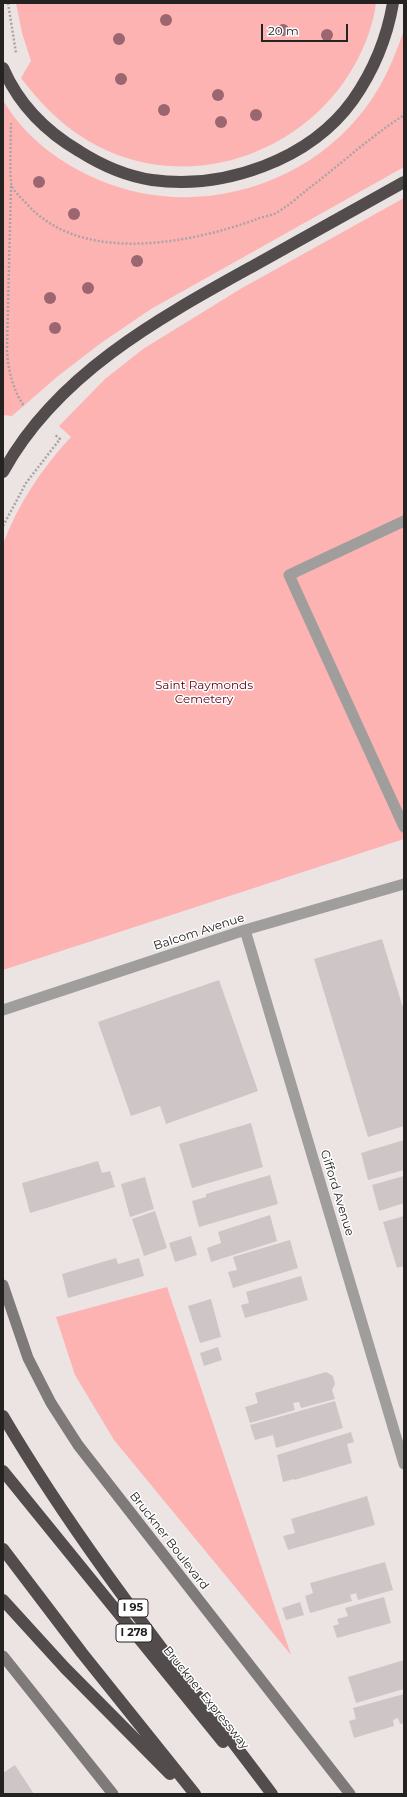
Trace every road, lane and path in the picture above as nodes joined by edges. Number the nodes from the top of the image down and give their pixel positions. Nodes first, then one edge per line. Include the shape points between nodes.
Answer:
1 (8, 3) edge
2 (393, 3) edge
3 (17, 60) dead end
4 (3, 68) edge
5 (404, 182) edge
6 (12, 185) dead end
7 (39, 419) junction
8 (3, 472) edge
9 (404, 521) edge
10 (3, 526) edge
11 (404, 827) edge
12 (404, 884) edge
13 (245, 930) junction
14 (3, 1010) edge
15 (3, 1285) edge
16 (3, 1416) edge
17 (404, 1464) edge
18 (3, 1470) edge
19 (3, 1549) edge
20 (3, 1600) edge
21 (3, 1656) edge
22 (113, 1794) edge
23 (190, 1794) edge
24 (195, 1794) edge
25 (266, 1794) edge
26 (272, 1794) edge
27 (350, 1794) edge

1 - 3 path
2 - 4 highway via 387,31 373,68 340,115 293,152 257,169 223,178 186,182 151,180 101,164 41,124 14,90
5 - 7 highway via 164,317 101,361
6 - 7 path via 8,363 23,405
7 - 8 highway
7 - 10 path via 60,439 26,483
9 - 11 street via 289,575
12 - 13 street, Balcom Avenue
13 - 14 street, Balcom Avenue
13 - 17 street, Gifford Avenue
15 - 27 main road, Bruckner Boulevard via 28,1358 51,1403 78,1445
16 - 26 highway, I 95 via 50,1493 84,1542
18 - 25 highway, Bruckner Expressway / I 278
19 - 24 highway
20 - 23 highway via 65,1668
21 - 22 main road

